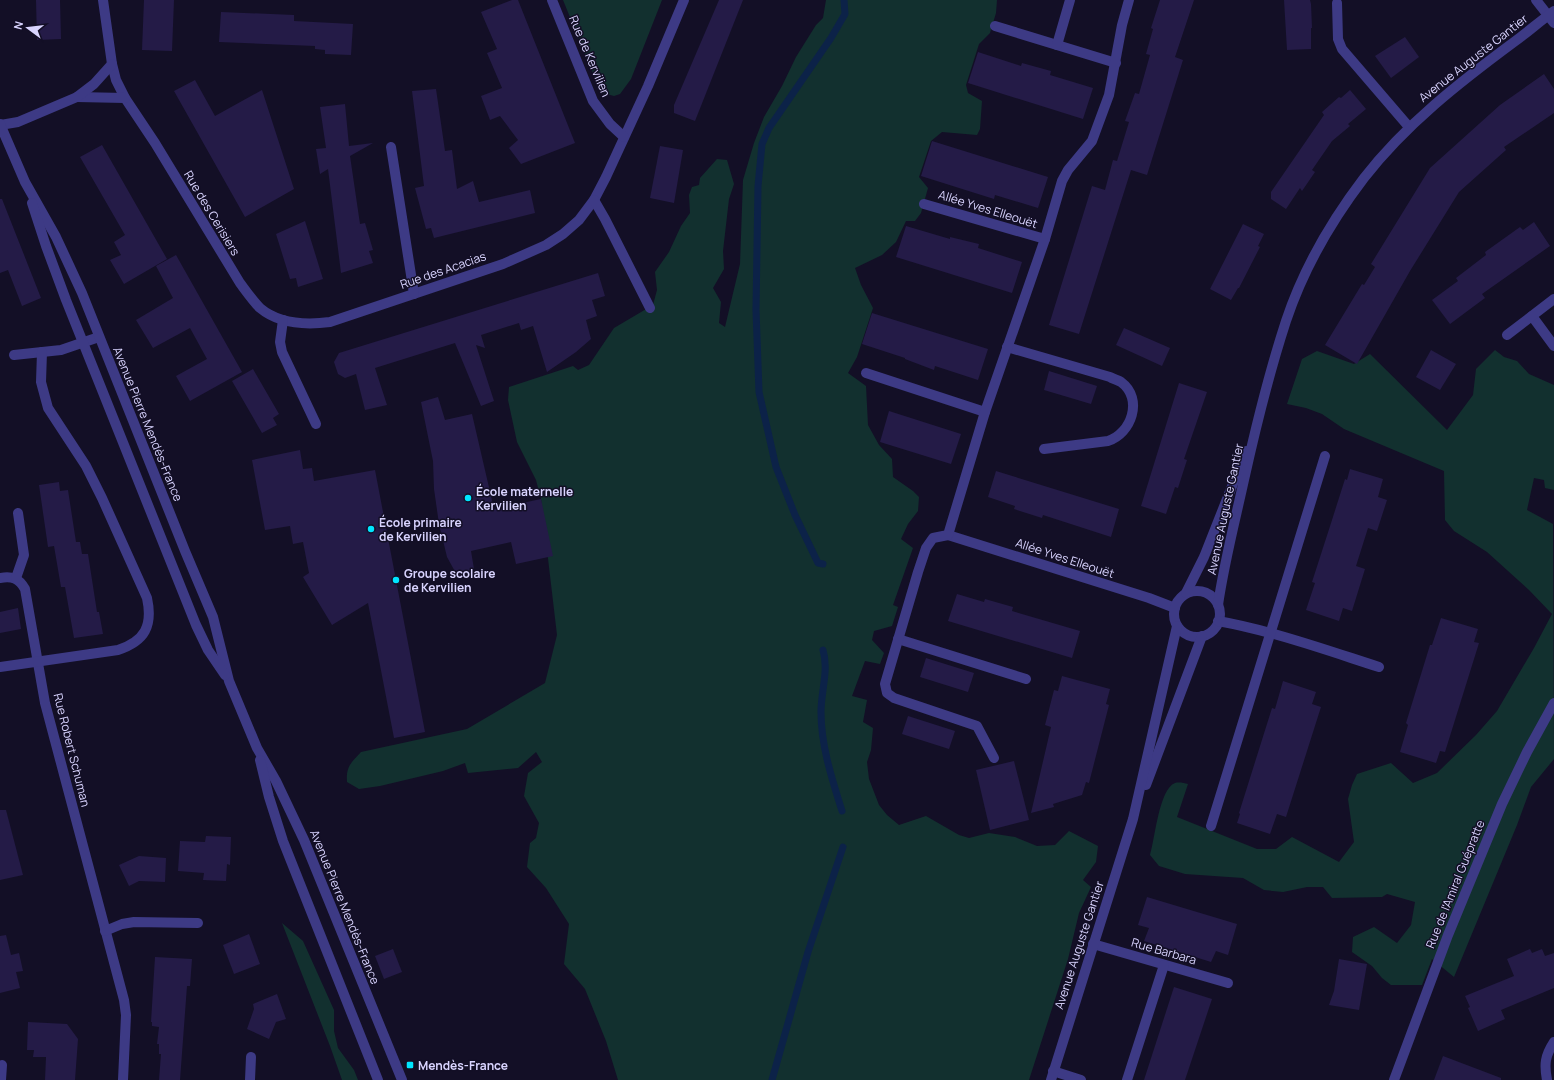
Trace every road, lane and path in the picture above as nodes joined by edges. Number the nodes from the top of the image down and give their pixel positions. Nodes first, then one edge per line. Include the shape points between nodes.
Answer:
1 (103, 0) edge
2 (552, 0) edge
3 (684, 0) edge
4 (1070, 0) edge
5 (1129, 0) edge
6 (1536, 0) edge
7 (1337, 2) dead end
8 (1552, 17) edge
9 (995, 26) dead end
10 (1057, 45) junction
11 (1116, 63) junction
12 (112, 64) junction
13 (77, 97) junction
14 (125, 98) junction
15 (0, 124) edge
16 (1409, 128) junction
17 (624, 137) junction
18 (391, 147) dead end
19 (25, 182) junction
20 (594, 200) junction
21 (924, 204) dead end
22 (1044, 239) junction
23 (414, 294) junction
24 (1554, 300) edge
25 (650, 308) dead end
26 (1532, 316) junction
27 (283, 320) junction
28 (1507, 335) dead end
29 (99, 337) junction
30 (84, 343) junction
31 (1554, 346) edge
32 (1007, 347) junction
33 (42, 352) junction
34 (14, 355) dead end
35 (866, 374) dead end
36 (985, 412) junction
37 (1258, 419) junction
38 (316, 424) dead end
39 (1044, 449) dead end
40 (1324, 456) dead end
41 (18, 513) dead end
42 (948, 535) junction
43 (0, 578) edge
44 (16, 578) junction
45 (1186, 593) junction
46 (1218, 605) junction
47 (1175, 608) junction
48 (1218, 622) junction
49 (1177, 626) junction
50 (1269, 633) junction
51 (1202, 636) junction
52 (898, 639) junction
53 (38, 662) junction
54 (1379, 666) dead end
55 (0, 667) edge
56 (1026, 679) dead end
57 (229, 681) junction
58 (1554, 703) edge
59 (257, 748) junction
60 (994, 758) dead end
61 (1133, 818) junction
62 (1211, 826) dead end
63 (198, 923) dead end
64 (105, 931) junction
65 (1093, 944) junction
66 (1164, 965) junction
67 (1228, 983) dead end
68 (1554, 1042) edge
69 (251, 1056) dead end
70 (2, 1065) dead end
71 (1052, 1075) edge
72 (1, 1080) edge
73 (123, 1080) edge
74 (250, 1080) edge
75 (378, 1080) edge
76 (402, 1080) edge
77 (1081, 1080) edge
78 (1127, 1080) edge
79 (1394, 1080) edge
80 (1548, 1080) edge

1 - 12 street, Rue des Cerisiers
2 - 17 street, Rue de Kervilien via 593,101 610,124
3 - 17 street, Rue des Acacias
4 - 10 street
5 - 11 street, Allée Yves Elleouët
6 - 8 street
7 - 16 street via 1338,40 1342,49
8 - 16 street, Avenue Auguste Gantier via 1481,66 1429,108
9 - 10 street
10 - 11 street
11 - 22 street, Allée Yves Elleouët via 1109,95 1092,141 1062,181
12 - 13 street via 94,84
12 - 14 street, Rue des Cerisiers
13 - 14 street
13 - 15 street via 18,122
14 - 27 street, Rue des Cerisiers via 240,283 261,308
15 - 19 street, Avenue Pierre Mendès-France
16 - 37 street, Avenue Auguste Gantier via 1378,161 1353,194 1335,220 1308,269 1286,320
17 - 20 street, Rue des Acacias
18 - 23 street
19 - 29 street, Avenue Pierre Mendès-France via 56,237
19 - 30 street, Avenue Pierre Mendès-France via 46,246
20 - 23 street, Rue des Acacias via 579,220 564,234 546,245 503,264
20 - 25 street
21 - 22 street, Allée Yves Elleouët
22 - 32 street, Allée Yves Elleouët
23 - 27 street, Rue des Acacias via 330,322 315,324
24 - 26 street
26 - 28 street
26 - 31 street
27 - 38 street via 280,342 282,352
29 - 30 street
29 - 57 street, Avenue Pierre Mendès-France via 213,617
30 - 33 street via 61,350
30 - 57 street, Avenue Pierre Mendès-France via 196,625 208,650
32 - 36 street, Allée Yves Elleouët
32 - 39 street via 1110,377 1121,382 1131,396 1131,419 1115,439
33 - 34 street
33 - 53 street via 41,382 48,408 74,447 102,498 147,598 150,611 149,624 144,633 130,646
35 - 36 street
36 - 42 street, Allée Yves Elleouët
37 - 45 street, Avenue Auguste Gantier via 1204,557
37 - 46 street, Avenue Auguste Gantier
40 - 50 street
41 - 44 street via 24,555
42 - 47 street, Allée Yves Elleouët
42 - 52 street via 933,538 926,548
43 - 44 street
44 - 53 street, Rue Robert Schuman via 25,589
45 - 46 street via 1205,592
45 - 47 street
46 - 48 street
47 - 49 street via 1174,620
48 - 50 street
48 - 51 street via 1211,632
49 - 51 street via 1188,635
49 - 61 street, Avenue Auguste Gantier
50 - 54 street
50 - 62 street
51 - 61 street, Avenue Auguste Gantier
52 - 56 street
52 - 60 street via 885,684 887,693 894,698 977,726
53 - 55 street
53 - 64 street, Rue Robert Schuman via 45,703
57 - 59 street, Avenue Pierre Mendès-France
58 - 79 street, Rue de l'Amiral Guépratte via 1502,804 1448,935
59 - 75 street, Avenue Pierre Mendès-France via 283,841
59 - 76 street, Avenue Pierre Mendès-France via 304,840
61 - 65 street, Avenue Auguste Gantier
63 - 64 street via 134,922
64 - 73 street, Rue Robert Schuman via 126,1015
65 - 66 street, Rue Barbara
65 - 71 street, Avenue Auguste Gantier
66 - 67 street, Rue Barbara
66 - 78 street
68 - 80 street via 1546,1058
69 - 74 street
70 - 72 street
71 - 77 street

